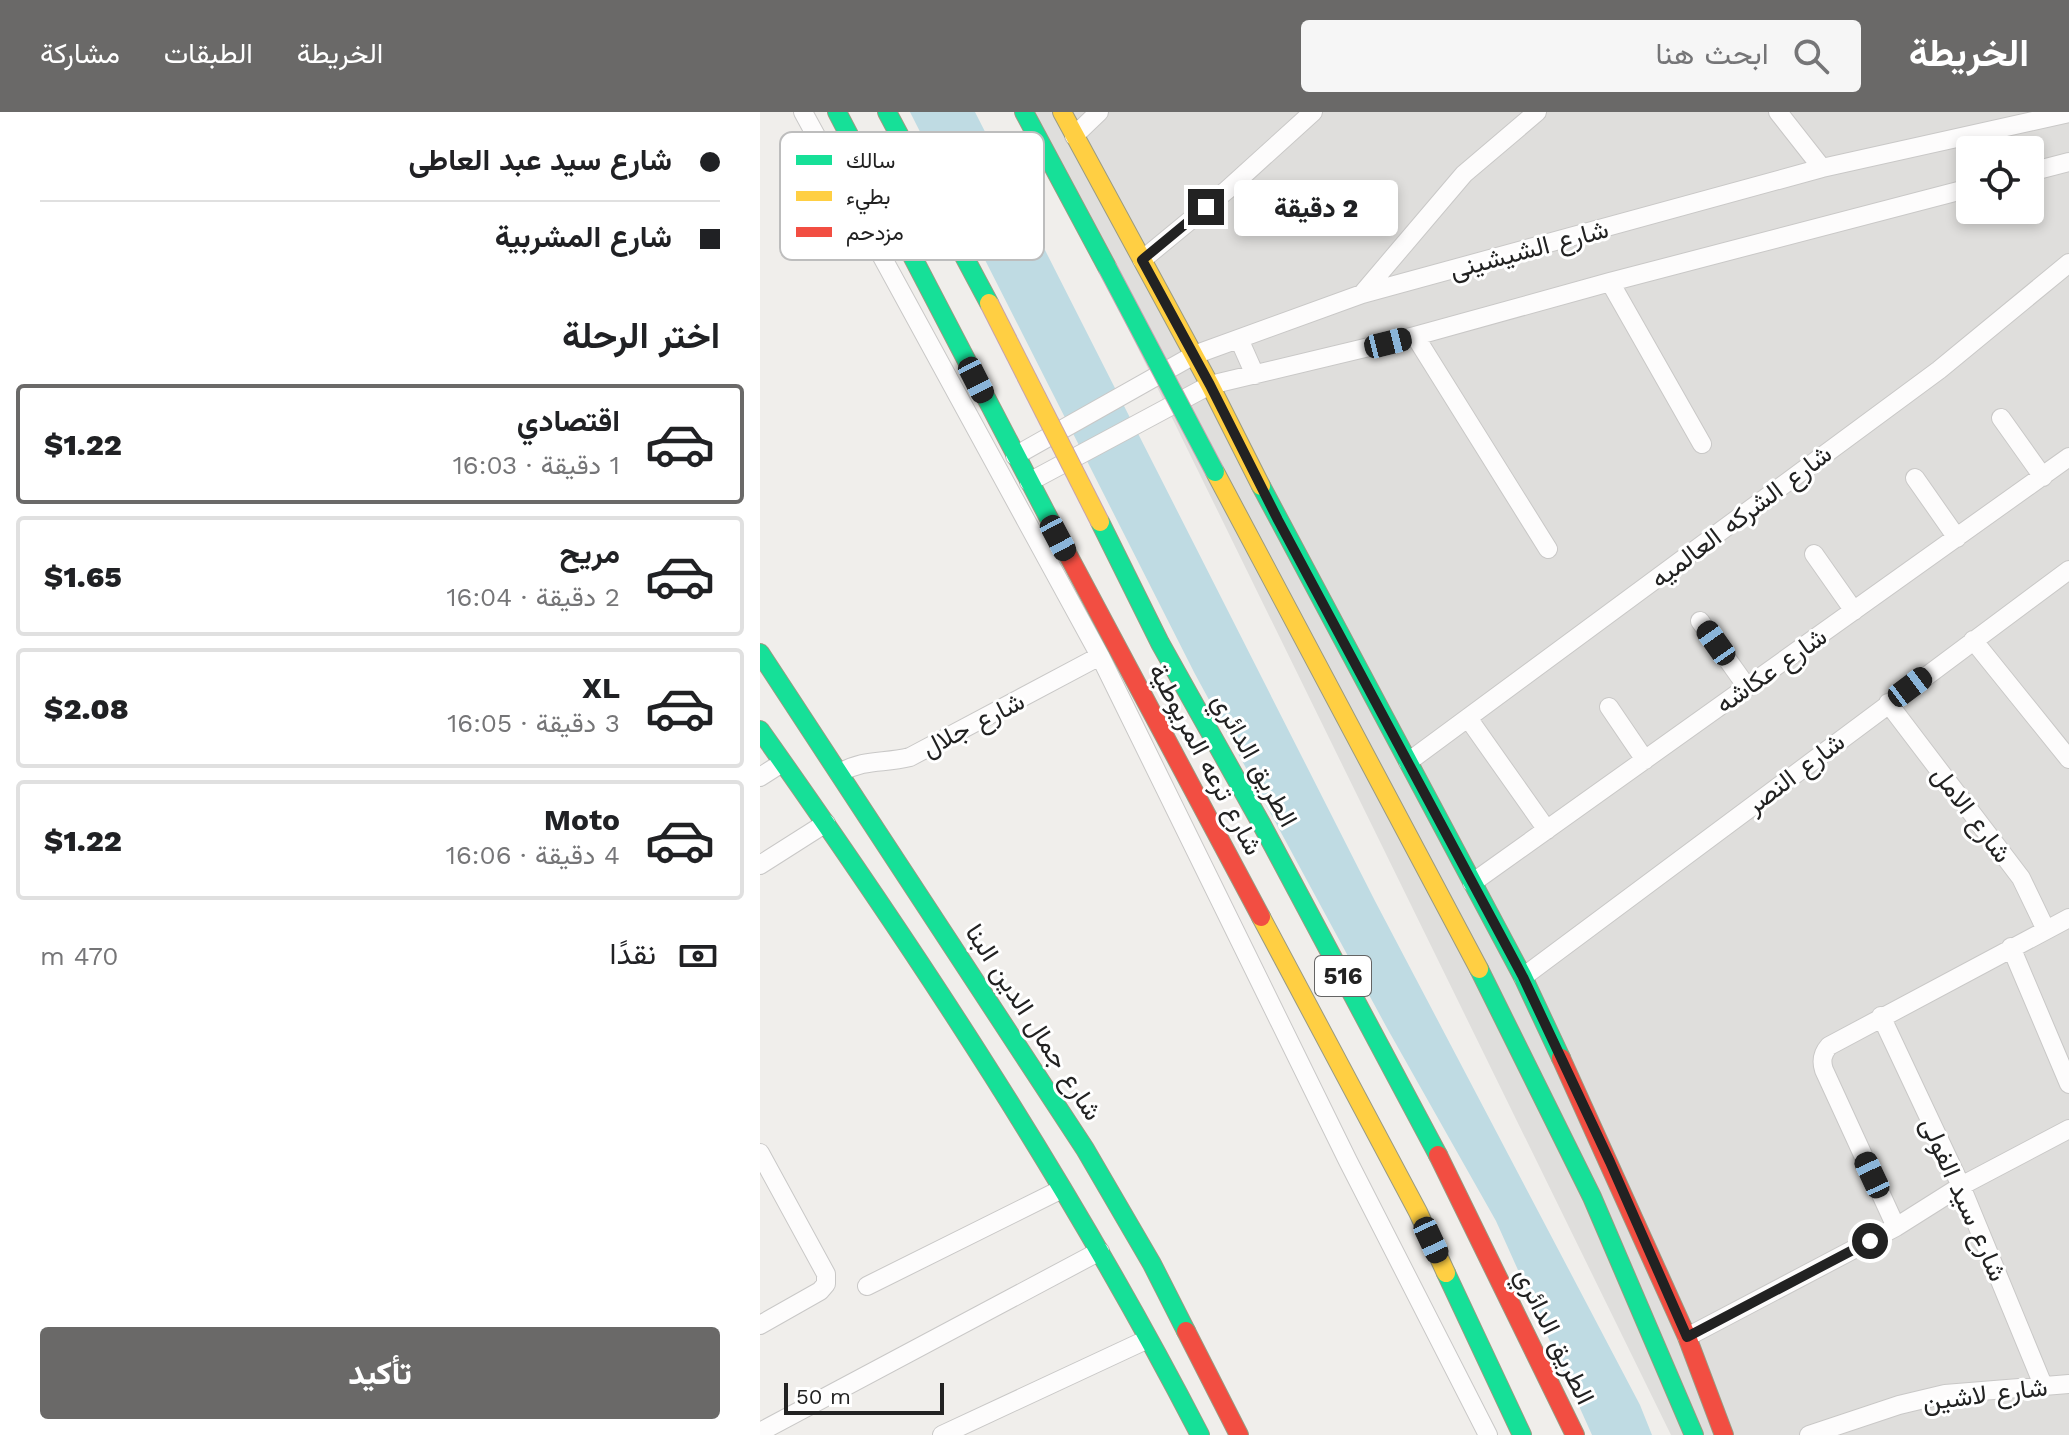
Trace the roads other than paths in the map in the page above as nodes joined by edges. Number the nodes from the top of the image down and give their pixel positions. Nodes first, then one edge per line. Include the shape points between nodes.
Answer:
1 (803, 112) edge
2 (837, 112) edge
3 (887, 112) edge
4 (1024, 112) edge
5 (1062, 112) edge
6 (1099, 112) edge
7 (1313, 112) edge
8 (1537, 112) edge
9 (1778, 112) edge
10 (2069, 113) edge
11 (2040, 114) edge
12 (814, 132) edge
13 (848, 132) edge
14 (898, 132) edge
15 (1035, 132) edge
16 (1074, 136) junction
17 (1044, 150) edge
18 (2069, 162) edge
19 (1822, 168) junction
20 (2044, 168) edge
21 (1956, 192) edge
22 (884, 260) edge
23 (917, 260) edge
24 (966, 260) edge
25 (1142, 260) junction
26 (2069, 263) edge
27 (1610, 282) junction
28 (1362, 294) junction
29 (1415, 336) junction
30 (1239, 339) junction
31 (1187, 359) junction
32 (1255, 375) junction
33 (1202, 390) junction
34 (2001, 418) dead end
35 (1702, 444) dead end
36 (1021, 453) junction
37 (2069, 457) edge
38 (2043, 477) junction
39 (1035, 478) junction
40 (1915, 478) dead end
41 (1957, 538) junction
42 (1548, 549) dead end
43 (1814, 554) dead end
44 (2069, 570) edge
45 (1854, 611) junction
46 (1700, 621) dead end
47 (1973, 640) junction
48 (760, 653) edge
49 (1100, 656) junction
50 (1747, 687) junction
51 (1888, 703) junction
52 (1609, 707) dead end
53 (1468, 718) junction
54 (760, 730) edge
55 (2069, 759) edge
56 (1645, 760) junction
57 (1408, 762) junction
58 (782, 763) junction
59 (839, 773) junction
60 (760, 777) edge
61 (826, 823) junction
62 (1547, 830) junction
63 (760, 865) edge
64 (1472, 883) junction
65 (2069, 918) edge
66 (2046, 930) junction
67 (2011, 947) junction
68 (1523, 977) junction
69 (1881, 1016) junction
70 (2069, 1084) edge
71 (2069, 1129) edge
72 (760, 1153) edge
73 (1961, 1186) junction
74 (1062, 1189) junction
75 (1896, 1227) junction
76 (1100, 1251) junction
77 (867, 1286) dead end
78 (760, 1325) edge
79 (1687, 1337) junction
80 (1148, 1339) junction
81 (2069, 1384) edge
82 (2043, 1385) junction
83 (760, 1432) edge
84 (942, 1435) edge
85 (1200, 1435) edge
86 (1239, 1435) edge
87 (1488, 1435) edge
88 (1522, 1435) edge
89 (1575, 1435) edge
90 (1694, 1435) edge
91 (1724, 1435) edge
92 (1809, 1435) edge

1 - 12 street
2 - 13 main road, شارع ترعه المريوطية
3 - 14 main road, الطريق الدائري / 516, bridge
4 - 15 main road, bridge
5 - 16 main road
6 - 16 street
7 - 25 street
8 - 28 street via 1464,174
9 - 19 street
10 - 11 street, شارع الشيشينى
11 - 19 street, شارع الشيشينى
16 - 25 main road
17 - 90 main road, bridge via 1494,997 1578,1166
18 - 20 street
19 - 28 street, شارع الشيشينى
21 - 27 street, شارع الشيشينى
22 - 49 street
23 - 36 main road, شارع ترعه المريوطية
24 - 89 main road, الطريق الدائري / 516, bridge via 1160,643 1428,1134
25 - 31 main road
26 - 53 street, شارع الشركه العالميه via 1939,370
27 - 29 street, شارع الشيشينى
27 - 35 street
28 - 30 street, شارع الشيشينى
29 - 32 street, شارع الشيشينى
29 - 42 street
30 - 31 street, شارع الشيشينى
30 - 32 street
31 - 33 main road
31 - 36 street, شارع الشيشينى, bridge
32 - 33 street, شارع الشيشينى
33 - 39 street, شارع الشيشينى, bridge
33 - 57 main road
34 - 38 street
36 - 39 main road, شارع ترعه المريوطية
37 - 38 street, شارع عكاشه
38 - 41 street, شارع عكاشه
39 - 88 main road, شارع ترعه المريوطية via 1418,1212
40 - 41 street
41 - 45 street, شارع عكاشه
43 - 45 street
44 - 47 street, شارع النصر
45 - 50 street, شارع عكاشه
46 - 50 street
47 - 51 street, شارع النصر
47 - 55 street
48 - 59 main road, شارع جمال الدين البنا
49 - 59 street, شارع جلال via 910,757 869,761
49 - 87 street
50 - 56 street, شارع عكاشه
51 - 66 street, شارع الامل via 2021,878
51 - 68 street, شارع النصر
52 - 56 street
53 - 57 street, شارع الشركه العالميه
53 - 62 street
54 - 58 main road
56 - 62 street, شارع عكاشه
57 - 64 main road
58 - 60 street
58 - 61 main road
59 - 86 main road, شارع جمال الدين البنا via 1085,1149 1152,1264
61 - 63 street
61 - 74 main road via 964,1029
62 - 64 street, شارع عكاشه
64 - 68 main road
65 - 66 street
66 - 67 street
67 - 69 street
67 - 70 street
68 - 79 main road
69 - 73 street, شارع سيد الفولى
69 - 75 street via 1829,1046 1823,1057 1824,1070
71 - 73 street
72 - 78 street via 826,1274 826,1284
73 - 75 street
73 - 82 street, شارع سيد الفولى
74 - 76 main road
74 - 77 street
75 - 79 street
76 - 80 main road
76 - 83 street
79 - 91 main road
80 - 84 street
80 - 85 main road
81 - 82 street, شارع لاشين
82 - 92 street, شارع لاشين via 1945,1394

